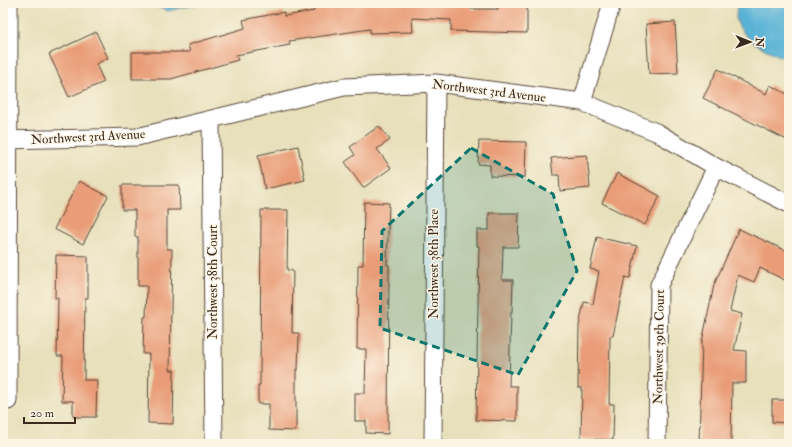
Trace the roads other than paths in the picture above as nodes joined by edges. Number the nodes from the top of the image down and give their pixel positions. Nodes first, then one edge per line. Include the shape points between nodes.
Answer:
1 (9, 3) edge
2 (612, 3) edge
3 (436, 83) junction
4 (582, 102) junction
5 (211, 120) junction
6 (6, 140) edge
7 (716, 167) junction
8 (789, 204) edge
9 (8, 401) dead end
10 (214, 444) edge
11 (433, 444) edge
12 (657, 444) edge

1 - 6 street
2 - 4 street
3 - 4 street, Northwest 3rd Avenue
3 - 5 street, Northwest 3rd Avenue via 344,87
3 - 11 street, Northwest 38th Place
4 - 7 street, Northwest 3rd Avenue via 656,132
5 - 6 street, Northwest 3rd Avenue via 137,138
5 - 10 street, Northwest 38th Court
6 - 9 street
7 - 8 street, Northwest 3rd Avenue
7 - 12 street, Northwest 39th Court via 659,285

